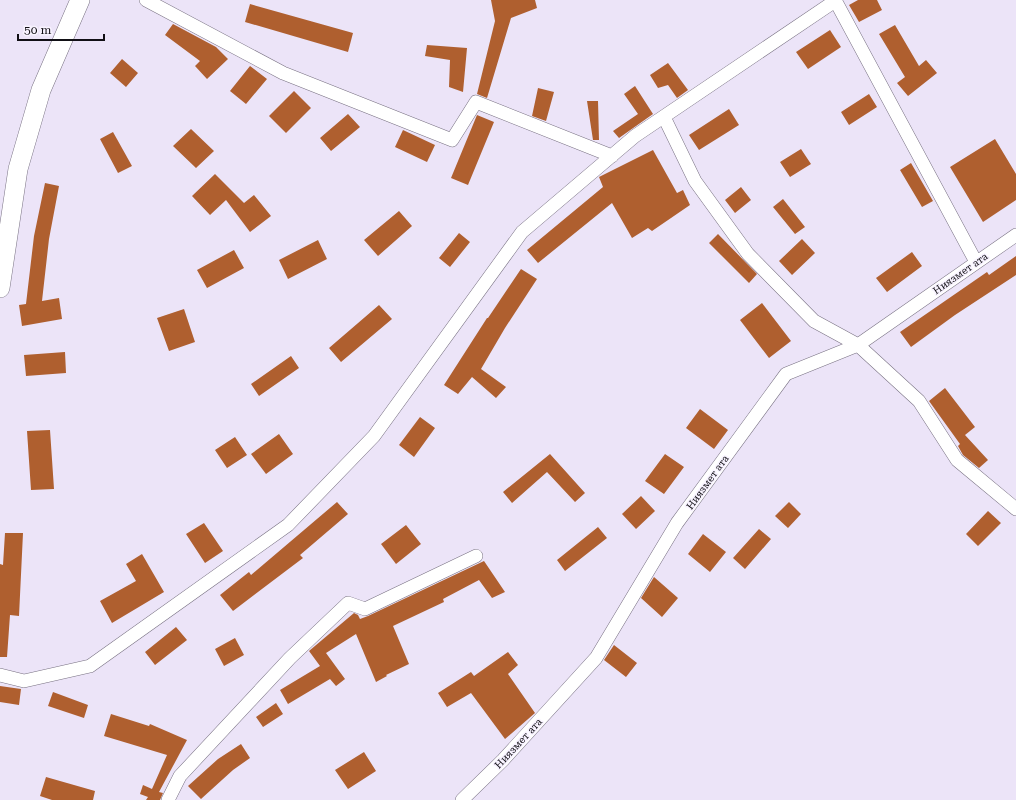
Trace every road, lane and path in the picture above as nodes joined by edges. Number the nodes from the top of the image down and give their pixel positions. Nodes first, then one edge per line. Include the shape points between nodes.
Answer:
1 (80, 0) edge
2 (146, 0) edge
3 (835, 0) edge
4 (664, 117) junction
5 (612, 156) junction
6 (1016, 235) edge
7 (976, 262) junction
8 (0, 288) edge
9 (858, 344) junction
10 (1016, 509) edge
11 (476, 556) dead end
12 (0, 675) edge
13 (168, 800) edge
14 (462, 800) edge

1 - 8 main road via 41,90 18,168
2 - 5 street via 283,73 452,140 476,102
3 - 4 street
3 - 7 street
4 - 5 street via 635,136
4 - 9 street via 695,181 748,254 814,321
5 - 12 street via 522,232 374,436 288,525 90,666 24,681
6 - 7 street, Ниязмет ата
7 - 9 street, Ниязмет ата
9 - 10 street via 918,401 957,460
9 - 14 street, Ниязмет ата via 786,374 677,523 596,658 503,760
11 - 13 street via 365,609 348,603 290,658 180,776

